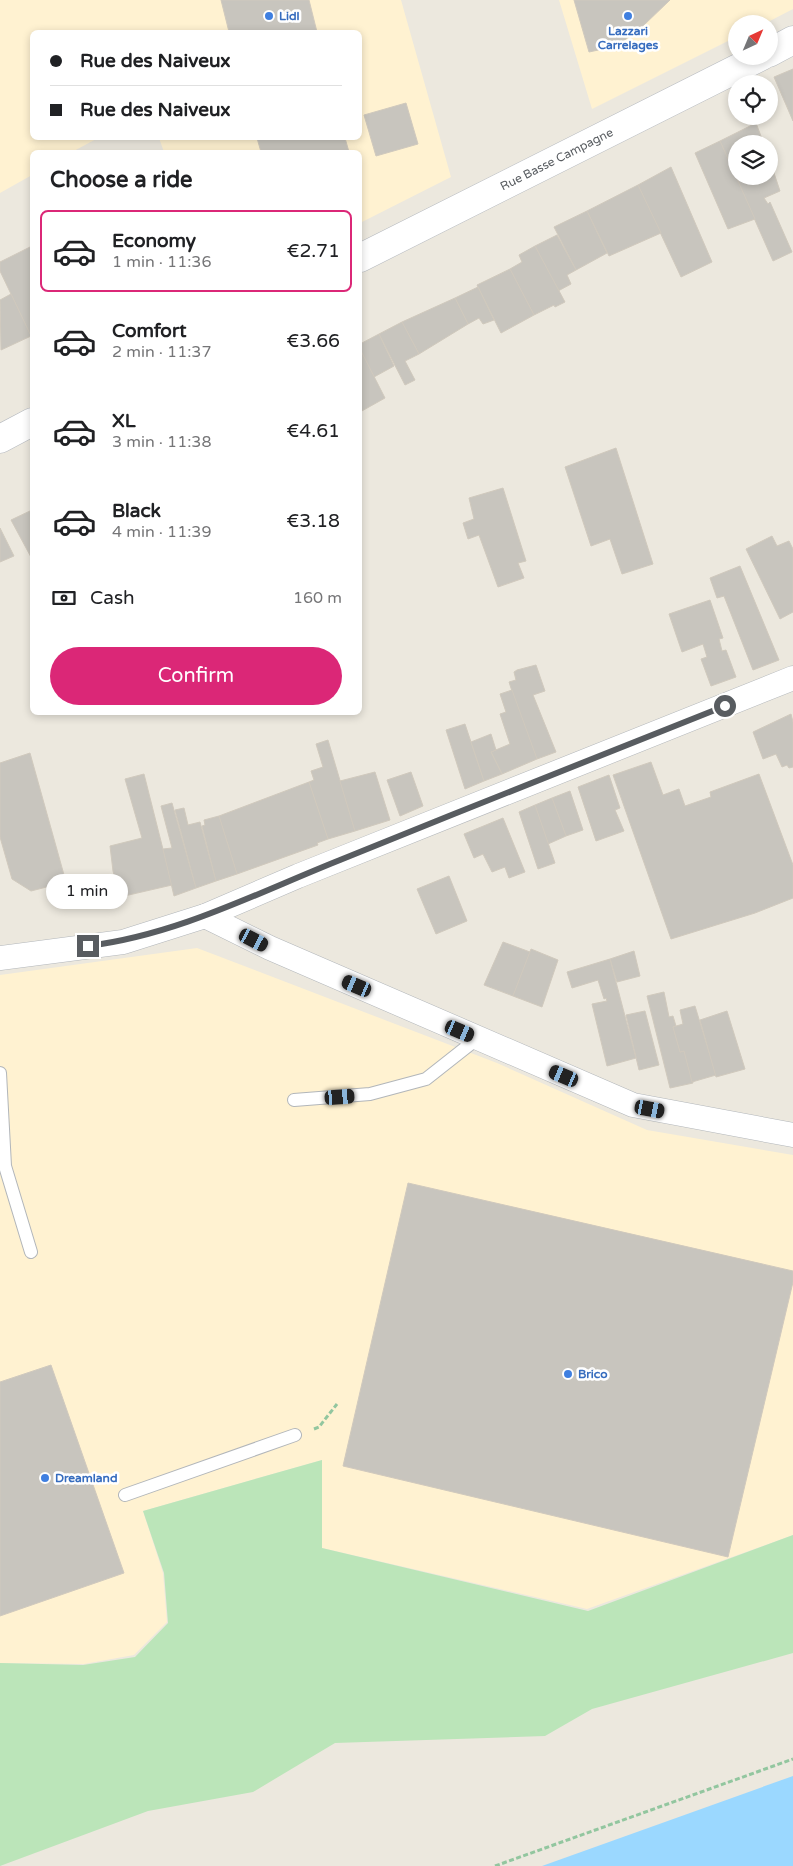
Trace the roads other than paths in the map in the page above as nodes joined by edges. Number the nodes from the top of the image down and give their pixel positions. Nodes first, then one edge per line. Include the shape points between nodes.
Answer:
1 (793, 40) edge
2 (778, 48) edge
3 (745, 65) edge
4 (362, 257) edge
5 (30, 423) edge
6 (0, 439) edge
7 (793, 678) edge
8 (205, 916) junction
9 (0, 958) edge
10 (478, 1038) junction
11 (0, 1073) edge
12 (294, 1100) dead end
13 (793, 1135) edge
14 (31, 1252) dead end
15 (295, 1436) dead end
16 (125, 1495) dead end

1 - 2 main road, Rue Basse Campagne
3 - 4 main road, Rue Basse Campagne
5 - 6 main road
7 - 8 street
8 - 9 street via 123,942
8 - 10 street via 270,948
10 - 12 lane via 426,1079 370,1094
10 - 13 street via 633,1105
11 - 14 lane via 5,1166
15 - 16 lane

